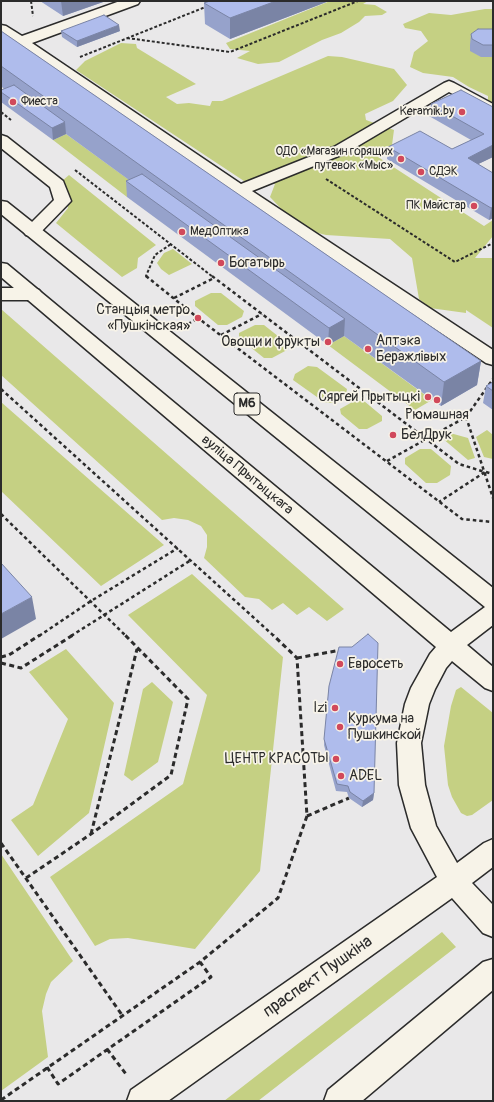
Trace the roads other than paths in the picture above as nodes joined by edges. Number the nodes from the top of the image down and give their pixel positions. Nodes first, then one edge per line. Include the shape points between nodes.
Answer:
1 (133, 1) edge
2 (1, 29) edge
3 (20, 42) junction
4 (58, 66) junction
5 (35, 75) edge
6 (493, 110) edge
7 (1, 140) edge
8 (239, 190) junction
9 (1, 206) edge
10 (32, 231) junction
11 (1, 268) edge
12 (1, 294) edge
13 (32, 294) junction
14 (493, 359) edge
15 (493, 600) edge
16 (493, 613) edge
17 (451, 646) junction
18 (493, 681) edge
19 (493, 851) edge
20 (454, 881) junction
21 (493, 924) edge
22 (493, 972) edge
23 (142, 1101) edge
24 (339, 1101) edge

1 - 3 main road
2 - 3 main road
3 - 4 main road
4 - 5 main road
4 - 8 main road
6 - 8 main road via 449,86 340,150
7 - 10 main road via 57,185 63,201
8 - 14 main road
9 - 10 main road, М6
10 - 15 main road, М6
11 - 13 main road, вуліца Прытыцкага
12 - 13 main road
13 - 17 main road, вуліца Прытыцкага
16 - 17 main road
17 - 18 main road, вуліца Прытыцкага
17 - 20 main road via 438,661 423,688 412,724 409,755 412,785 424,828
19 - 20 main road, праспект Пушкіна
20 - 21 main road
20 - 23 main road, праспект Пушкіна
22 - 24 main road

